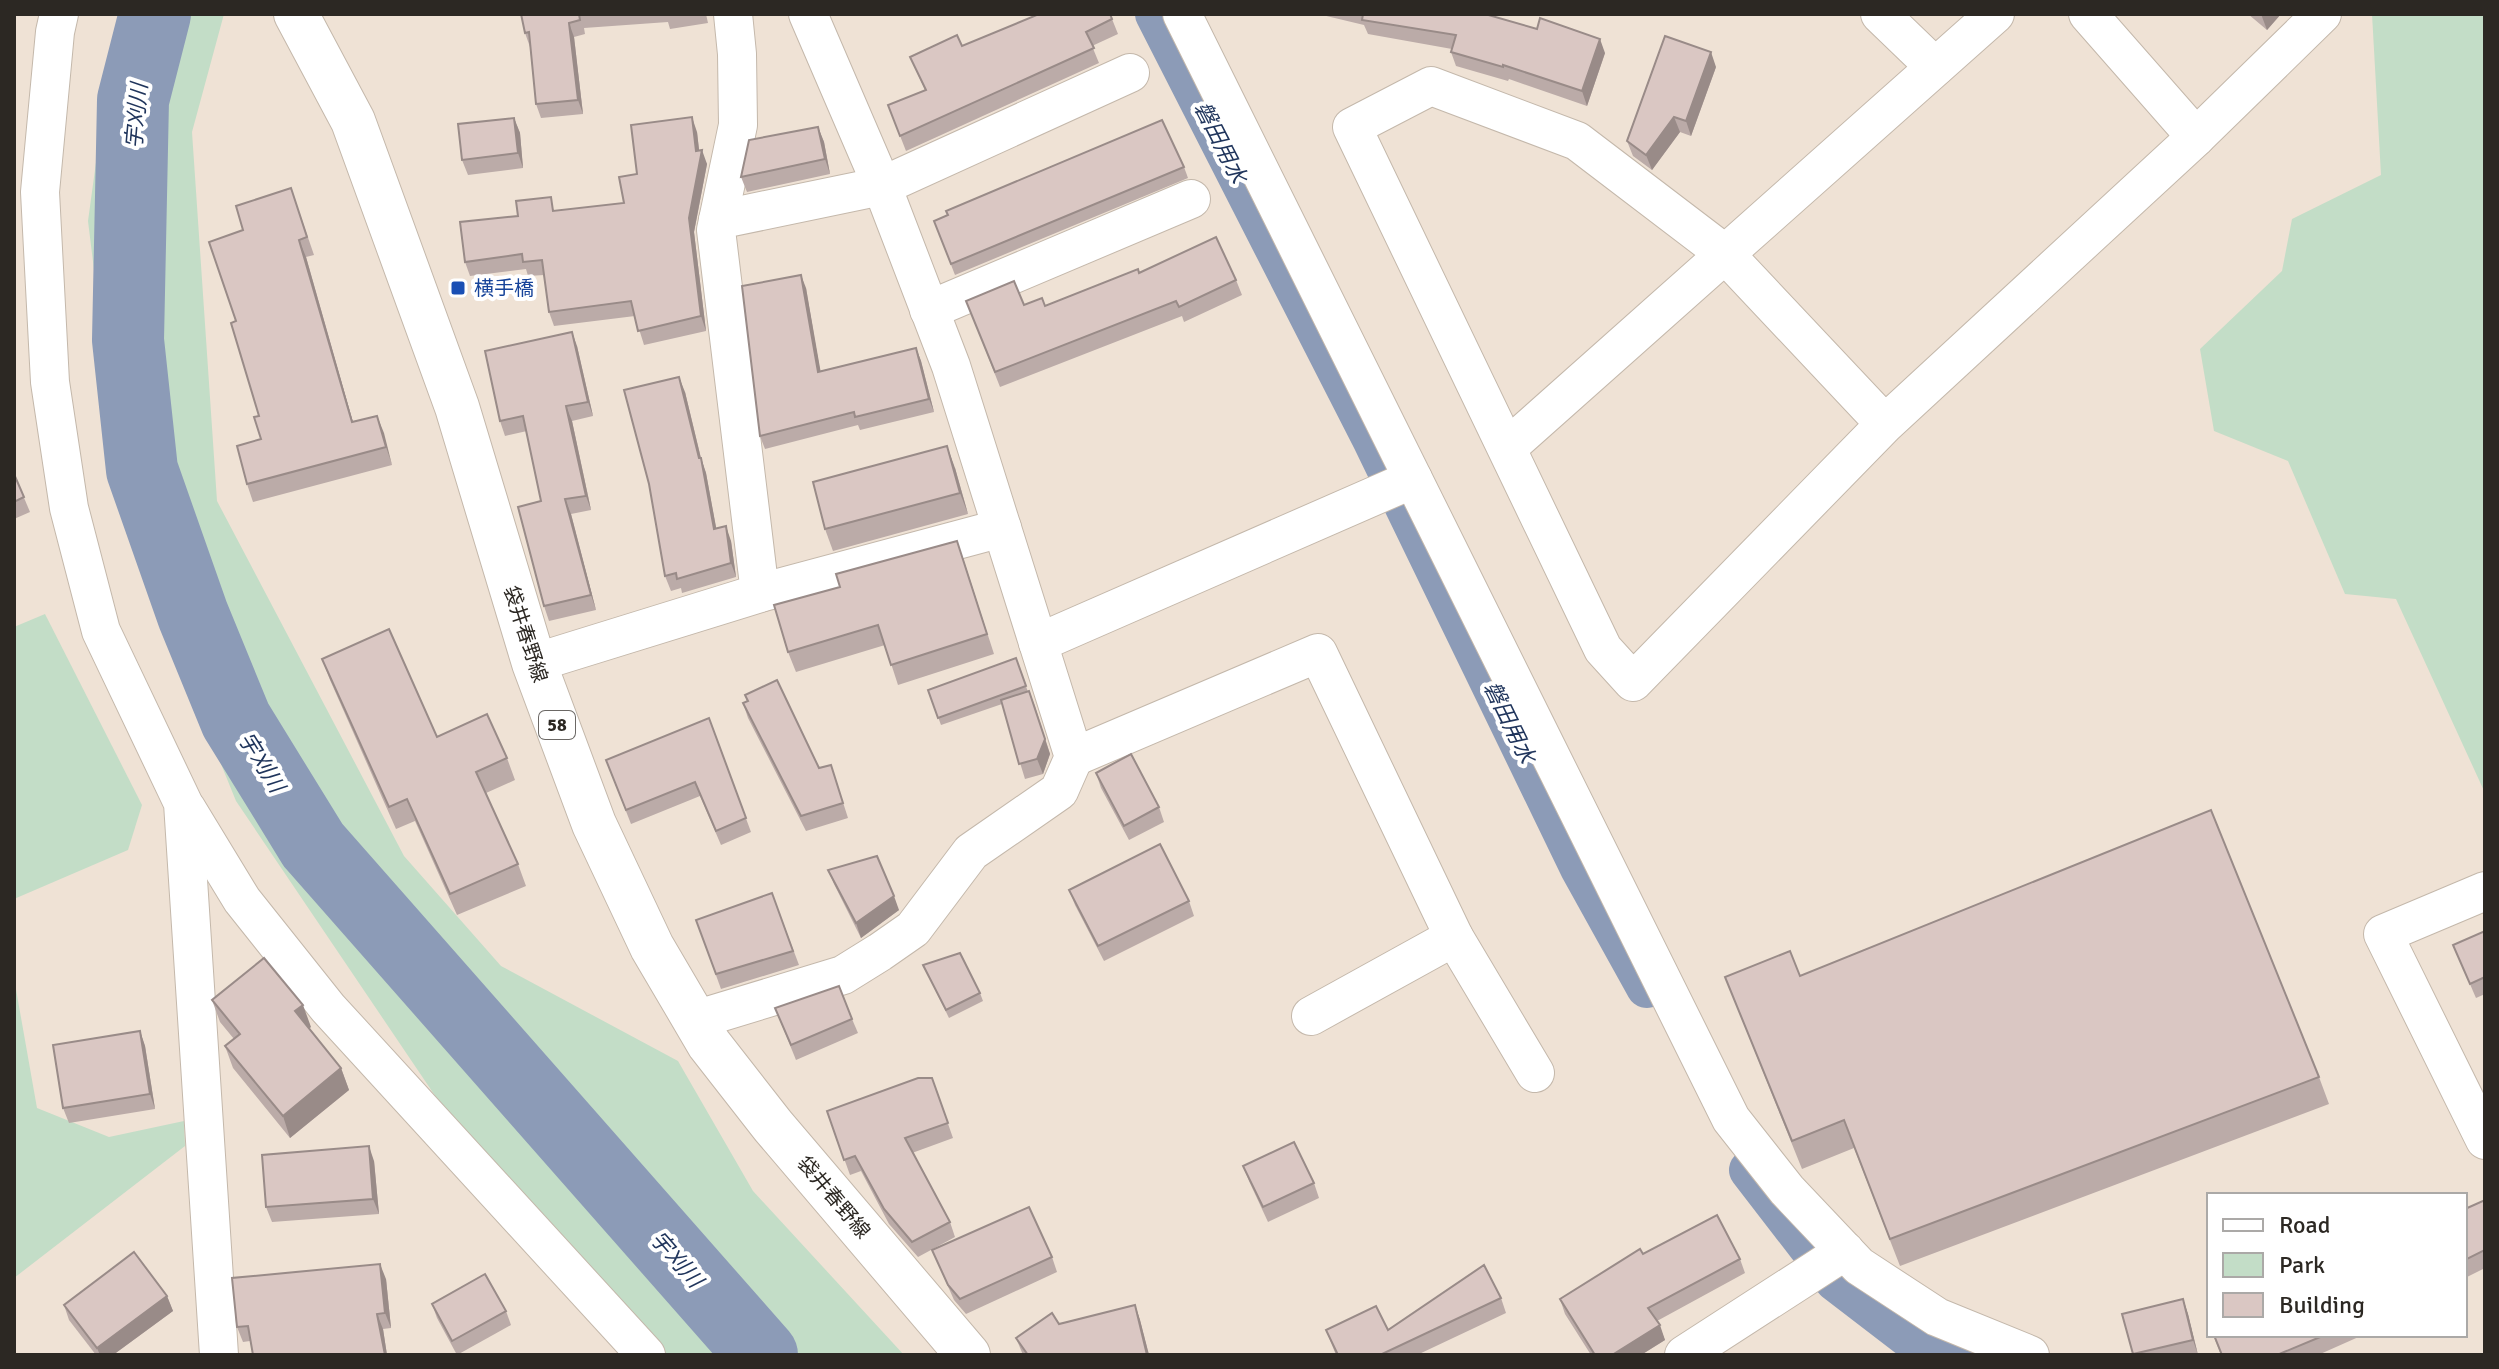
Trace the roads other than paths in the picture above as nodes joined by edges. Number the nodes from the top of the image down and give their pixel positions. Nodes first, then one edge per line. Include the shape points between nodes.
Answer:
1 (59, 14) edge
2 (296, 14) edge
3 (733, 14) edge
4 (808, 14) edge
5 (1182, 14) edge
6 (1880, 14) edge
7 (1995, 14) edge
8 (2088, 14) edge
9 (2322, 14) edge
10 (1935, 67) junction
11 (1130, 73) dead end
12 (2196, 137) junction
13 (882, 186) junction
14 (1191, 199) dead end
15 (718, 220) junction
16 (1724, 253) junction
17 (929, 310) junction
18 (1885, 424) junction
19 (1507, 448) junction
20 (1413, 479) junction
21 (1002, 528) junction
22 (760, 593) junction
23 (1038, 643) junction
24 (534, 663) junction
25 (1074, 757) junction
26 (183, 803) junction
27 (2485, 891) edge
28 (1454, 937) junction
29 (1311, 1016) dead end
30 (695, 1020) junction
31 (1535, 1073) dead end
32 (2485, 1140) edge
33 (1845, 1251) junction
34 (2016, 1352) edge
35 (219, 1355) edge
36 (646, 1355) edge
37 (968, 1355) edge
38 (1684, 1355) edge

1 - 26 street via 40,192 50,382 64,477 101,631
2 - 24 main road, 袋井春野線 / 58 via 353,121 457,407
3 - 15 street via 738,125
4 - 13 street
5 - 20 street
6 - 10 street
7 - 10 street
8 - 12 street
9 - 12 street
10 - 16 street
11 - 13 street
12 - 18 street
13 - 15 street
13 - 17 street
14 - 17 street
15 - 22 street
16 - 18 street
16 - 19 street
16 - 19 street via 1577,141 1431,86 1352,127
17 - 21 street
18 - 19 street via 1633,682 1603,649
20 - 23 street
20 - 33 street via 1731,1119 1787,1190
21 - 22 street
21 - 23 street
22 - 24 street
23 - 25 street
24 - 30 main road, 袋井春野線 / 58 via 594,824 652,947
25 - 28 street via 1318,653
25 - 30 street via 1059,791 971,852 913,929 880,952 843,975
26 - 35 street
26 - 36 street via 242,900 328,1008
27 - 32 street via 2383,934
28 - 29 street
28 - 31 street
30 - 37 main road, 袋井春野線 / 58 via 773,1126
33 - 34 street via 1859,1266 1937,1317
33 - 38 street

